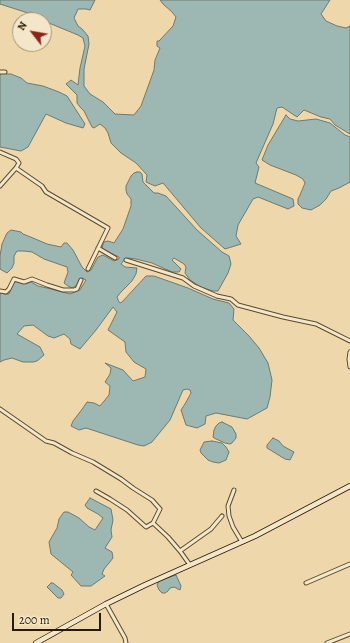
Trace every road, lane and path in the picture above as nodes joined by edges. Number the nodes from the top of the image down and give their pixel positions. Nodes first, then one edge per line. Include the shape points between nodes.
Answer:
1 (0, 72) edge
2 (6, 72) dead end
3 (0, 152) edge
4 (16, 168) junction
5 (0, 186) edge
6 (98, 248) junction
7 (115, 258) dead end
8 (126, 260) dead end
9 (88, 269) dead end
10 (81, 280) dead end
11 (0, 291) edge
12 (350, 341) edge
13 (350, 352) edge
14 (350, 368) edge
15 (0, 409) edge
16 (350, 486) edge
17 (234, 490) dead end
18 (96, 491) dead end
19 (222, 516) dead end
20 (153, 523) junction
21 (242, 542) junction
22 (180, 551) junction
23 (190, 564) junction
24 (350, 564) edge
25 (306, 583) dead end
26 (106, 604) junction
27 (350, 634) edge
28 (36, 643) edge
29 (126, 643) edge
30 (327, 643) edge

1 - 2 street
3 - 4 street via 16,158 19,163
4 - 5 street
4 - 6 street via 42,186 46,192 108,228
6 - 7 street
6 - 9 street
8 - 12 street via 183,278 194,286 238,304 316,324
10 - 11 street via 77,289 63,290 32,279 24,282 14,279 6,292
13 - 14 street
15 - 20 street via 46,441 93,462 152,500 160,509
16 - 21 street
17 - 21 street via 228,506 229,516
18 - 20 street via 127,510 146,527
19 - 22 street via 211,528
20 - 22 street
21 - 23 street
22 - 23 street
23 - 26 street
24 - 25 street
26 - 28 street
26 - 29 street
27 - 30 street

